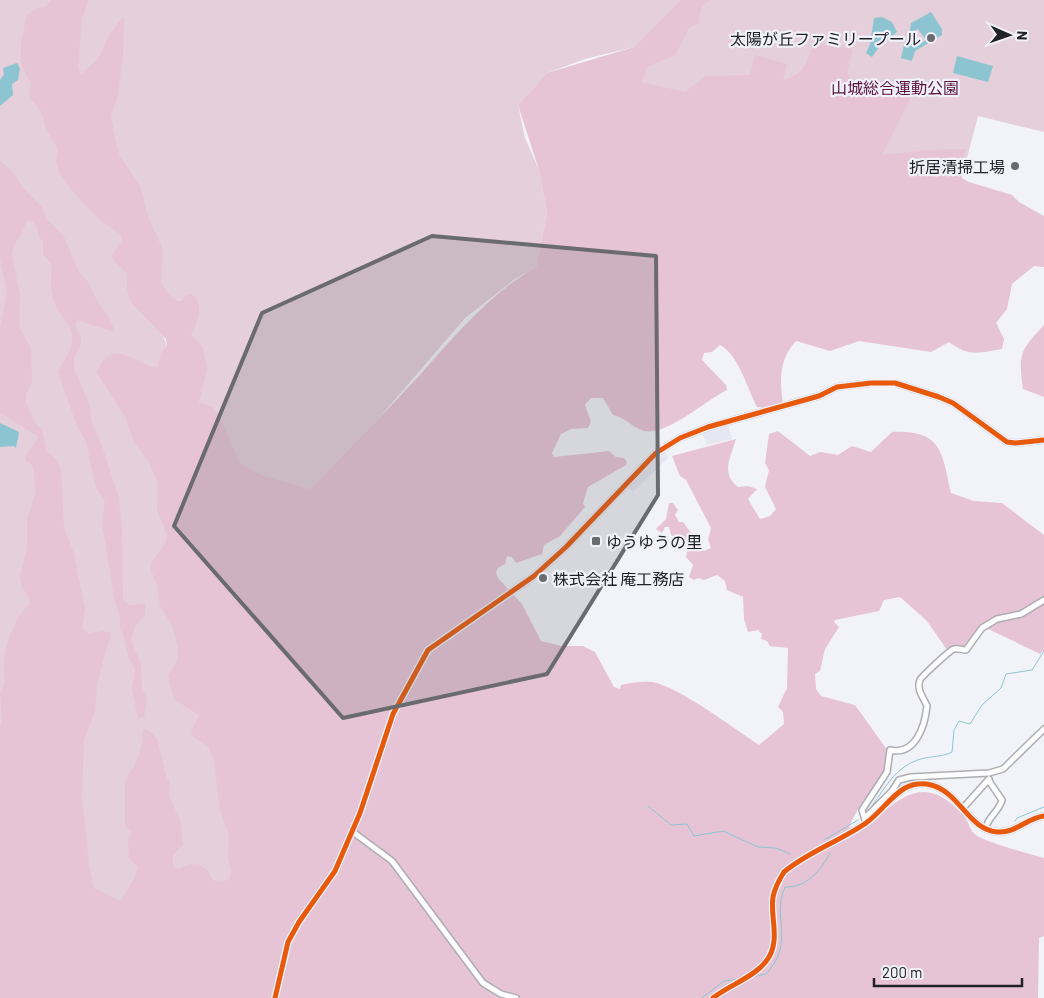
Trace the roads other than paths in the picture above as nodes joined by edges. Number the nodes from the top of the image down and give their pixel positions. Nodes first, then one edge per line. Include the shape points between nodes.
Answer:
1 (1044, 440) edge
2 (1044, 600) edge
3 (1044, 729) edge
4 (989, 773) junction
5 (989, 781) junction
6 (963, 808) junction
7 (1044, 816) edge
8 (866, 820) junction
9 (986, 828) junction
10 (353, 832) junction
11 (276, 998) edge
12 (516, 998) edge
13 (713, 998) edge

1 - 10 street via 1007,442 938,396 895,384 871,383 836,387 819,396 696,431 667,445 534,576 428,650 393,714
2 - 8 street via 1021,614 996,619 982,628 966,650 948,652 925,672 919,682 921,697 927,706 919,737 900,750 890,750 887,772 862,810
3 - 4 street via 1008,765
4 - 5 street
4 - 8 street via 903,778
5 - 6 street
5 - 9 street via 1002,800 988,819
6 - 8 street via 942,789 921,784 895,795
6 - 9 street
7 - 9 street via 1012,830 998,832
8 - 13 street via 784,872 773,897 775,939 768,958
10 - 11 street via 328,884 293,932 285,951
10 - 12 street via 392,861 484,983 501,994

